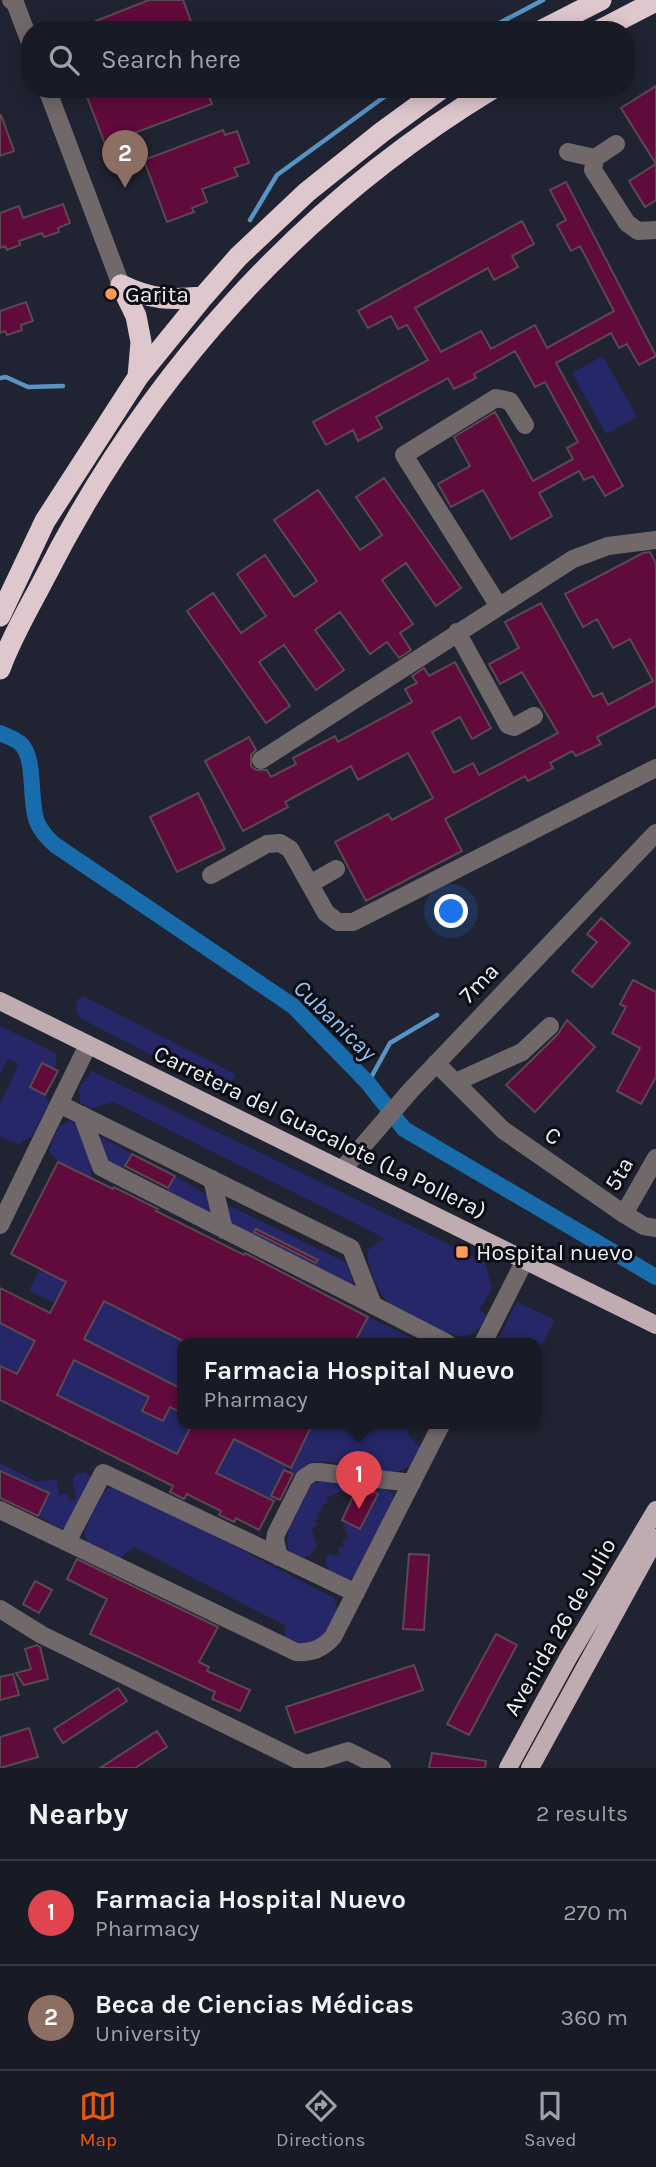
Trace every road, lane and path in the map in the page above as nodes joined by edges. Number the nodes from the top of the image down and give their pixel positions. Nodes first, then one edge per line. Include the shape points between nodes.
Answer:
1 (11, 0) edge
2 (601, 0) edge
3 (656, 1) edge
4 (22, 21) edge
5 (560, 21) edge
6 (617, 21) edge
7 (50, 98) edge
8 (429, 98) edge
9 (477, 98) edge
10 (616, 144) dead end
11 (568, 152) dead end
12 (595, 158) junction
13 (656, 230) edge
14 (121, 285) junction
15 (203, 297) junction
16 (138, 377) junction
17 (526, 425) dead end
18 (656, 540) edge
19 (498, 605) junction
20 (0, 616) edge
21 (457, 632) junction
22 (0, 669) edge
23 (534, 716) dead end
24 (261, 760) dead end
25 (656, 768) edge
26 (656, 833) edge
27 (648, 854) edge
28 (336, 869) dead end
29 (211, 875) dead end
30 (310, 884) junction
31 (0, 1001) edge
32 (550, 1026) dead end
33 (88, 1045) junction
34 (436, 1063) junction
35 (456, 1082) junction
36 (59, 1104) junction
37 (82, 1115) junction
38 (656, 1158) edge
39 (342, 1170) junction
40 (212, 1180) junction
41 (624, 1214) junction
42 (0, 1224) edge
43 (656, 1228) edge
44 (224, 1230) junction
45 (525, 1260) junction
46 (373, 1305) junction
47 (656, 1325) edge
48 (437, 1338) edge
49 (486, 1338) edge
50 (439, 1429) edge
51 (412, 1483) junction
52 (0, 1510) edge
53 (656, 1510) edge
54 (656, 1538) edge
55 (67, 1542) junction
56 (279, 1556) junction
57 (356, 1593) junction
58 (0, 1609) edge
59 (382, 1768) edge
60 (508, 1768) edge
61 (530, 1768) edge

1 - 4 street
2 - 5 highway
3 - 6 highway
7 - 14 street
8 - 15 highway via 307,192
9 - 22 highway via 373,170 314,220 259,273 157,393 72,524
10 - 12 street
11 - 12 street
12 - 13 street via 593,170 627,223 638,230
14 - 15 highway via 166,300
14 - 16 highway via 136,316 141,342
15 - 16 highway
16 - 20 highway via 44,521
17 - 19 street via 510,401 496,398 404,455
18 - 19 street via 608,545 573,559
19 - 21 street
21 - 23 street via 508,725 513,727
21 - 24 street
25 - 30 street via 353,922 338,922 326,913
26 - 27 street, 7ma
27 - 34 street, 7ma
28 - 30 street
29 - 30 street via 267,844 280,843 290,849
31 - 33 main road, Carretera del Guacalote (La Pollera)
32 - 35 street via 522,1052
33 - 36 street
33 - 39 main road, Carretera del Guacalote (La Pollera)
34 - 35 street, C
34 - 39 street, 7ma
35 - 41 street, C via 503,1130
36 - 37 street
36 - 42 street
37 - 40 street
37 - 44 street via 101,1167
38 - 41 street, 5ta
39 - 45 main road, Carretera del Guacalote (La Pollera)
40 - 44 street
40 - 46 street via 351,1248
41 - 43 street, C
44 - 46 street
45 - 47 main road, Carretera del Guacalote (La Pollera)
45 - 49 street
46 - 48 street
50 - 51 street
51 - 56 street via 309,1474 276,1534
51 - 57 street
52 - 55 street
53 - 60 main road, Avenida 26 de Julio
54 - 61 main road, Avenida 26 de Julio
55 - 56 street via 103,1473
55 - 57 street via 296,1652 326,1645
56 - 57 street
58 - 59 street via 42,1635 306,1763 348,1751

